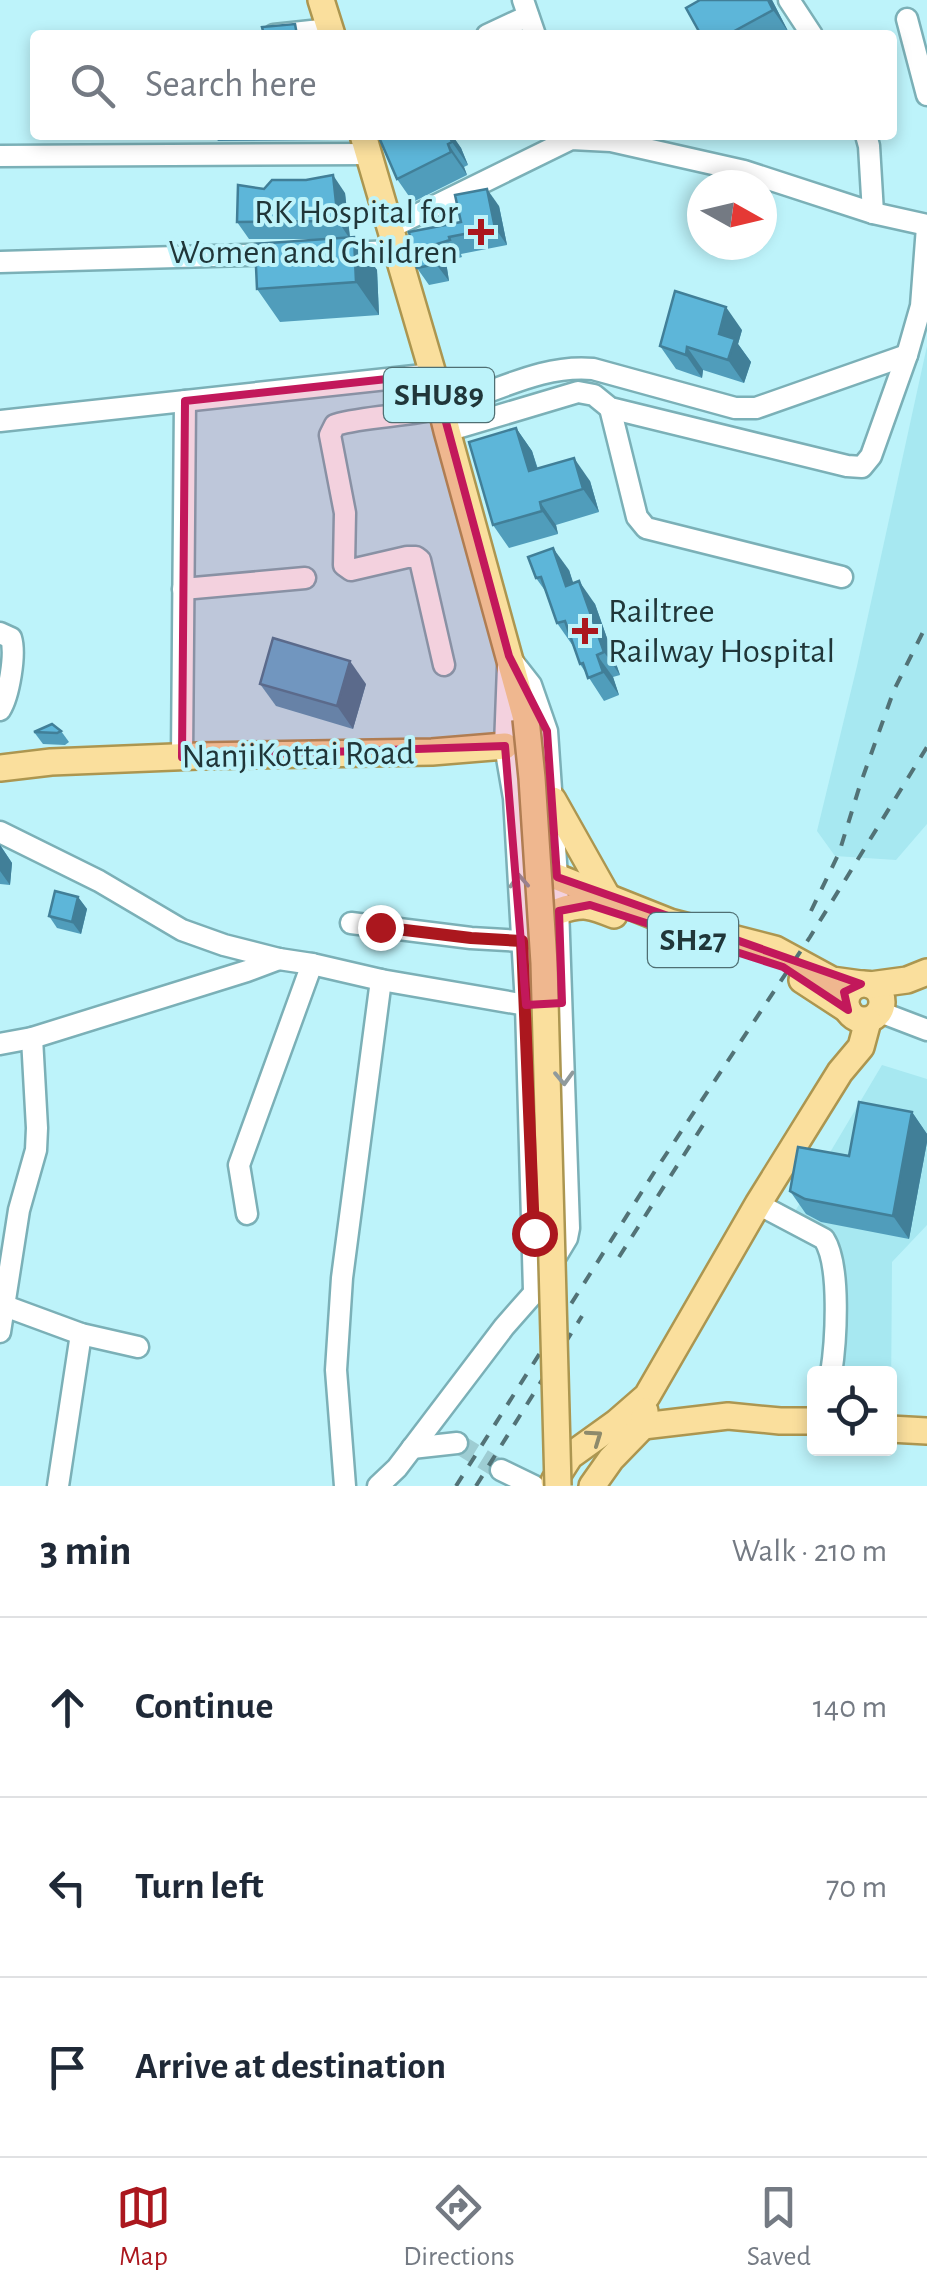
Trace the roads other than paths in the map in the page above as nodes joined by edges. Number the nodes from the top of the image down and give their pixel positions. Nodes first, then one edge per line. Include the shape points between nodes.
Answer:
1 (321, 0) edge
2 (789, 0) edge
3 (528, 17) edge
4 (907, 19) dead end
5 (330, 30) edge
6 (498, 30) edge
7 (809, 30) edge
8 (927, 95) edge
9 (565, 140) edge
10 (601, 140) edge
11 (867, 140) edge
12 (366, 144) edge
13 (0, 156) edge
14 (873, 213) junction
15 (927, 226) edge
16 (395, 239) junction
17 (0, 262) edge
18 (906, 355) junction
19 (433, 374) junction
20 (185, 400) junction
21 (610, 408) junction
22 (444, 419) junction
23 (0, 421) edge
24 (842, 577) dead end
25 (305, 578) dead end
26 (183, 590) junction
27 (0, 632) edge
28 (509, 656) junction
29 (444, 665) dead end
30 (0, 710) edge
31 (505, 746) junction
32 (182, 757) junction
33 (0, 768) edge
34 (553, 800) junction
35 (0, 832) edge
36 (557, 877) junction
37 (607, 896) junction
38 (559, 910) junction
39 (351, 923) dead end
40 (522, 941) junction
41 (279, 959) junction
42 (312, 964) junction
43 (927, 974) edge
44 (381, 980) junction
45 (562, 1003) junction
46 (526, 1005) junction
47 (866, 1005) junction
48 (927, 1030) edge
49 (32, 1038) junction
50 (0, 1044) edge
51 (758, 1204) junction
52 (246, 1214) dead end
53 (534, 1293) junction
54 (4, 1306) junction
55 (0, 1332) edge
56 (81, 1334) junction
57 (138, 1347) dead end
58 (832, 1366) edge
59 (647, 1396) junction
60 (807, 1421) edge
61 (643, 1426) junction
62 (897, 1429) edge
63 (927, 1431) edge
64 (457, 1443) tunnel mouth
65 (412, 1448) junction
66 (501, 1470) tunnel mouth
67 (58, 1486) edge
68 (345, 1486) edge
69 (378, 1486) edge
70 (534, 1486) edge
71 (551, 1486) edge
72 (558, 1486) edge
73 (592, 1486) edge

1 - 5 main road
2 - 7 street
3 - 6 street
4 - 8 street
9 - 16 street
10 - 14 street via 744,171
11 - 14 street
12 - 13 street
12 - 16 main road, SHU89
14 - 15 street
15 - 18 street via 921,306
16 - 17 street via 309,254
16 - 19 main road, SHU89
18 - 21 street via 872,456 862,467
18 - 22 street via 756,408 593,370 552,370
19 - 20 street
19 - 22 main road, SHU89
20 - 23 street
20 - 26 street
21 - 22 street via 578,392
21 - 24 street via 637,517 646,528
22 - 28 main road, SHU89
22 - 29 street via 342,423 330,435 345,514 344,565 352,570 412,556 420,560
25 - 26 street
26 - 32 street
27 - 30 street via 14,648
28 - 31 street
28 - 34 street via 530,685 547,731
28 - 72 main road, SHU89, bridge via 526,719 544,963
31 - 32 main road, NanjiKottai Road
40 -> 31 street
32 - 33 main road, NanjiKottai Road
34 - 36 street
34 - 37 main road
35 - 41 street via 182,930
36 - 37 main road, SH27
36 - 38 street
37 - 47 main road, SH27 via 670,922 775,949
38 - 45 street
38 - 47 main road, SH27 via 590,905 783,967
39 - 40 street
40 - 46 street
41 - 42 street
41 - 49 street
42 - 44 street
42 - 52 street via 238,1164
43 - 47 main road, SH27
44 - 46 street
44 - 68 street via 342,1278 336,1370
45 - 46 street
45 -> 53 street via 569,1228
46 - 53 street
47 - 48 street
47 - 51 main road via 861,1046
49 - 50 street
49 - 54 street via 36,1150
51 - 58 street via 828,1245 836,1290
51 - 59 main road
53 - 65 street
54 - 55 street
54 - 56 street
56 - 57 street
56 - 67 street
59 - 61 main road
71 -> 59 main road via 570,1456
60 - 61 main road via 728,1416
61 - 73 main road
62 - 63 main road
64 - 65 street
65 - 69 street
66 - 70 street

